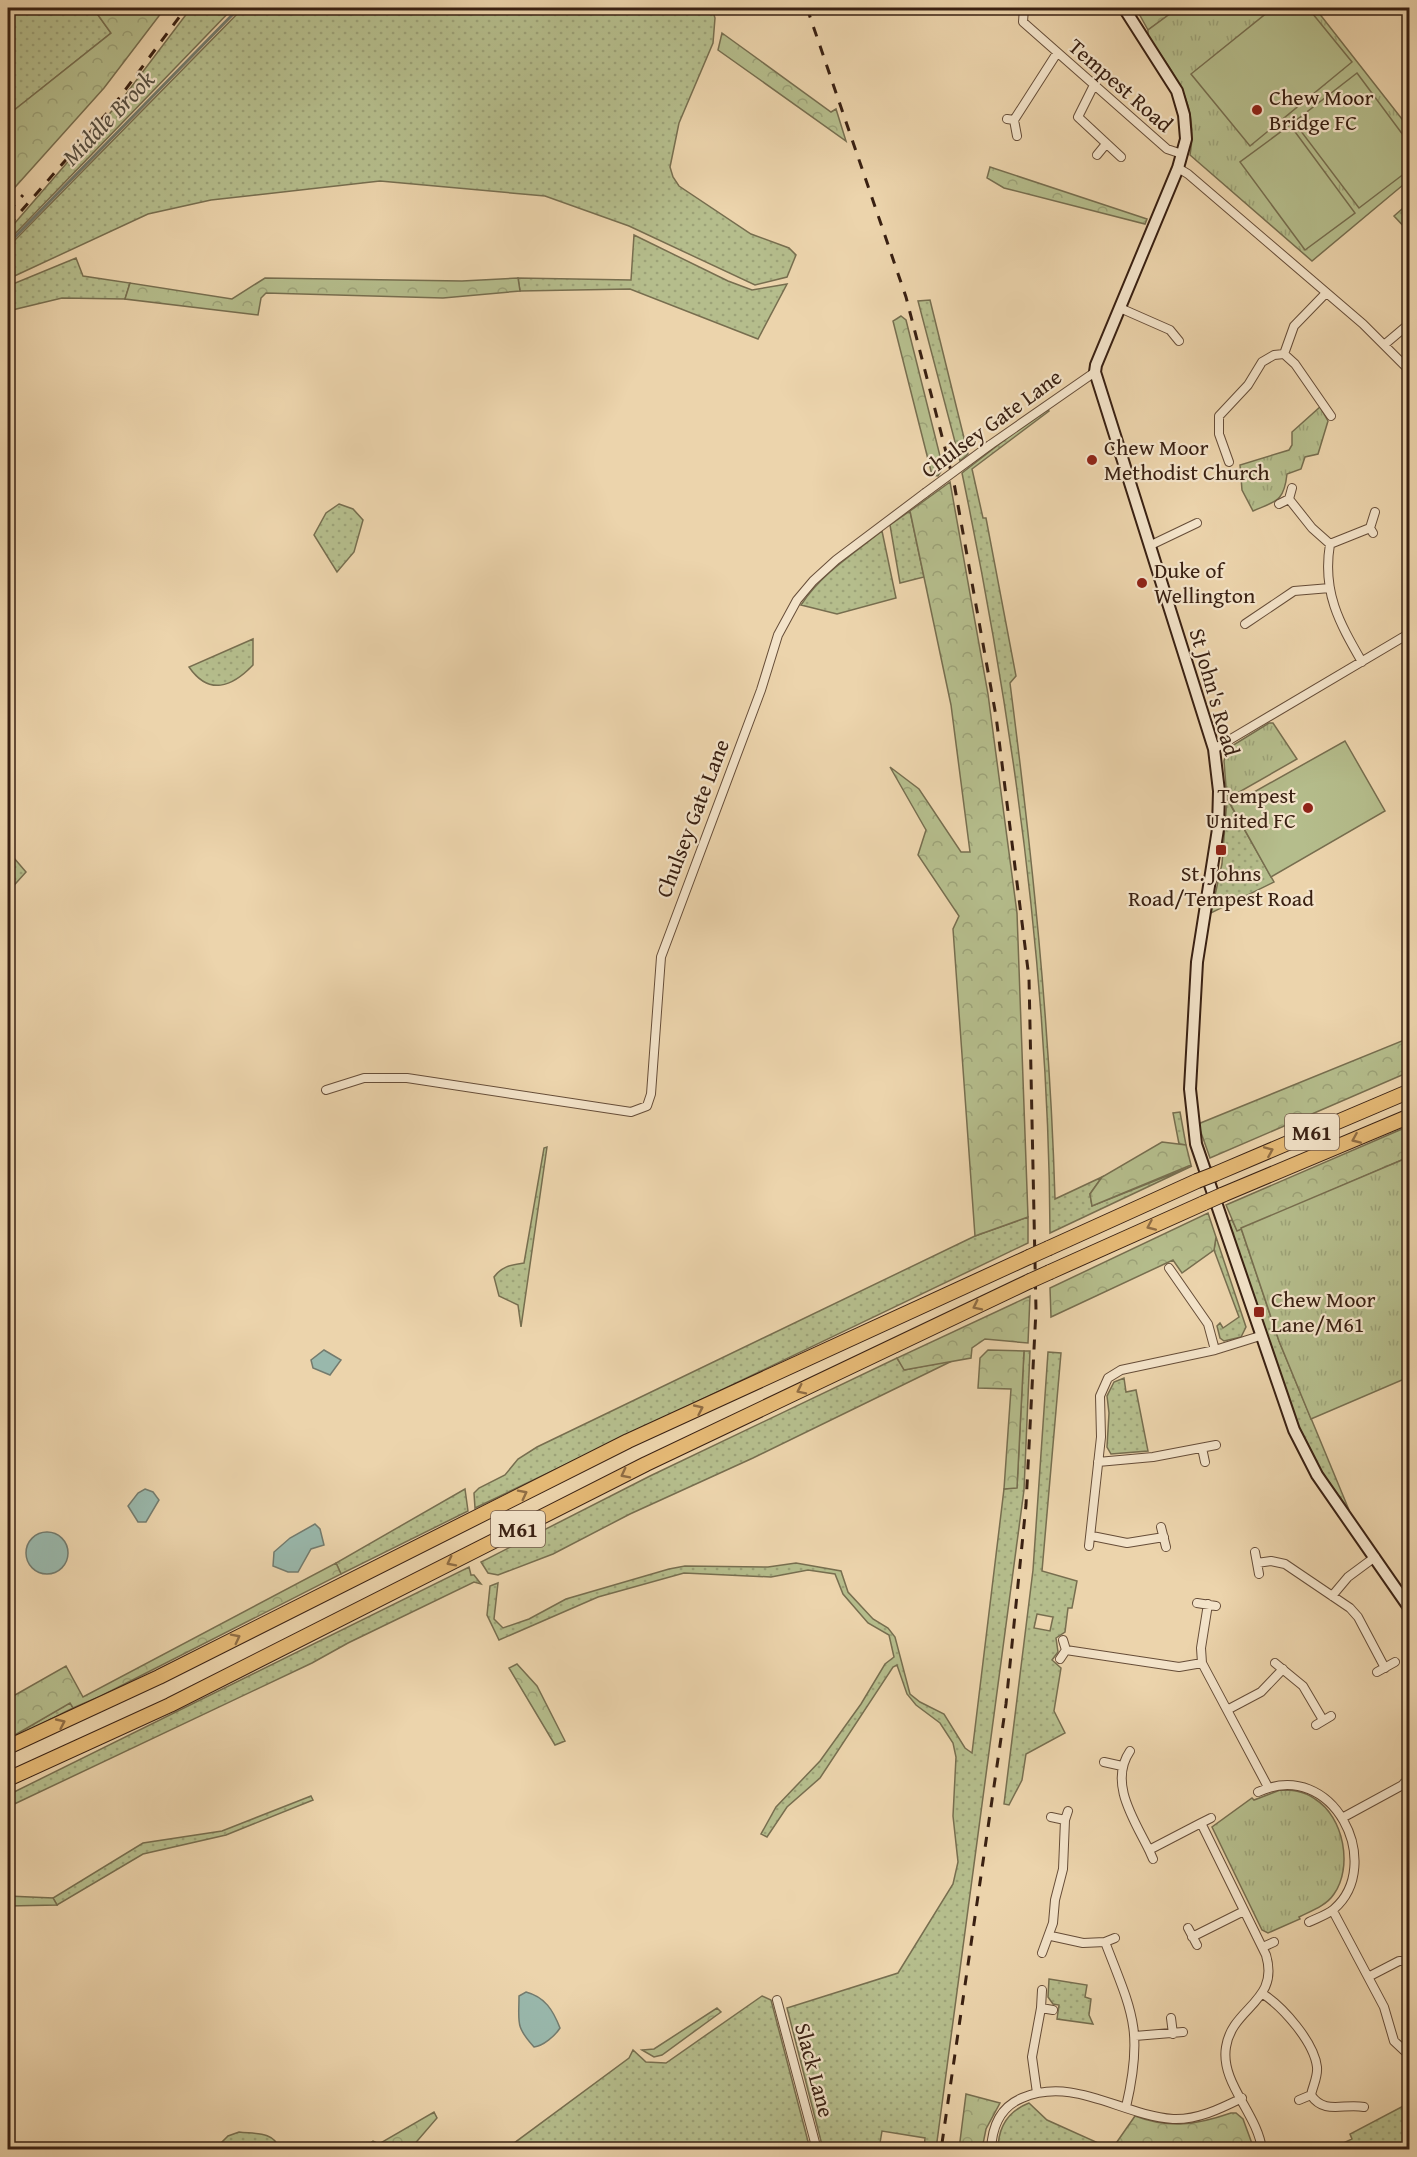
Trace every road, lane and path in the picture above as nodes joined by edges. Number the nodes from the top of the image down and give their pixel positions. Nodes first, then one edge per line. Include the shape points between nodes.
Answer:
1 (1024, 8) edge
2 (1124, 8) edge
3 (1057, 52) junction
4 (1094, 85) junction
5 (1017, 136) dead end
6 (1106, 144) junction
7 (1182, 154) junction
8 (1096, 155) dead end
9 (1121, 157) dead end
10 (1178, 168) junction
11 (1326, 293) junction
12 (1120, 308) junction
13 (1410, 323) edge
14 (1180, 326) dead end
15 (1170, 330) junction
16 (1179, 341) dead end
17 (1384, 345) junction
18 (1284, 354) junction
19 (1410, 370) edge
20 (1095, 372) junction
21 (1331, 416) dead end
22 (1229, 462) dead end
23 (1292, 488) dead end
24 (1289, 499) junction
25 (1280, 504) dead end
26 (1375, 512) dead end
27 (1197, 523) dead end
28 (1330, 544) junction
29 (1150, 545) junction
30 (1330, 588) junction
31 (1251, 609) dead end
32 (1256, 617) junction
33 (1245, 624) dead end
34 (1409, 635) edge
35 (1362, 662) junction
36 (1214, 749) junction
37 (326, 1090) dead end
38 (1410, 1091) edge
39 (1410, 1116) edge
40 (1169, 1269) dead end
41 (1194, 1304) junction
42 (1185, 1310) dead end
43 (1260, 1336) junction
44 (1215, 1350) junction
45 (1216, 1445) dead end
46 (1202, 1448) junction
47 (1098, 1462) junction
48 (1205, 1462) dead end
49 (1161, 1527) dead end
50 (1092, 1536) junction
51 (1164, 1537) junction
52 (1089, 1546) dead end
53 (1166, 1547) dead end
54 (1255, 1552) dead end
55 (1375, 1557) junction
56 (1257, 1563) junction
57 (1259, 1574) dead end
58 (1332, 1596) junction
59 (1197, 1603) dead end
60 (1410, 1609) edge
61 (1063, 1640) dead end
62 (1066, 1650) junction
63 (1060, 1659) dead end
64 (1395, 1662) dead end
65 (1275, 1663) dead end
66 (1202, 1664) junction
67 (1385, 1668) junction
68 (1283, 1669) junction
69 (1377, 1672) dead end
70 (1227, 1710) junction
71 (1323, 1720) dead end
72 (8, 1747) edge
73 (1130, 1751) dead end
74 (1104, 1762) dead end
75 (1122, 1766) junction
76 (8, 1779) edge
77 (1407, 1782) edge
78 (1268, 1787) junction
79 (1258, 1792) dead end
80 (1410, 1793) edge
81 (1068, 1811) dead end
82 (1051, 1817) dead end
83 (1211, 1818) dead end
84 (1342, 1818) junction
85 (1065, 1820) junction
86 (1201, 1823) junction
87 (1149, 1850) junction
88 (1153, 1859) dead end
89 (1244, 1911) junction
90 (1333, 1911) junction
91 (1310, 1922) dead end
92 (1188, 1928) dead end
93 (1051, 1936) junction
94 (1192, 1937) junction
95 (1115, 1938) dead end
96 (1105, 1942) junction
97 (1274, 1942) dead end
98 (1197, 1945) dead end
99 (1263, 1947) junction
100 (1042, 1953) dead end
101 (1410, 1960) edge
102 (1368, 1977) junction
103 (1042, 1990) dead end
104 (1263, 1994) junction
105 (777, 2000) dead end
106 (1041, 2008) junction
107 (1053, 2010) dead end
108 (1171, 2018) dead end
109 (1183, 2032) dead end
110 (1173, 2034) junction
111 (1136, 2037) junction
112 (1410, 2056) edge
113 (1037, 2092) junction
114 (1311, 2095) junction
115 (1242, 2098) junction
116 (1299, 2100) dead end
117 (1126, 2107) junction
118 (1364, 2107) dead end
119 (817, 2150) edge
120 (991, 2150) edge
121 (1262, 2150) edge

1 - 3 street, Tempest Road via 1023,22
2 - 7 street via 1177,91 1185,131
3 - 4 street, Tempest Road
3 - 5 street via 1010,119
4 - 6 street via 1078,117
4 - 7 street, Tempest Road via 1167,149
6 - 8 street
6 - 9 street
7 - 10 street
10 - 11 street
10 - 12 street
11 - 17 street
11 - 18 street via 1301,316
12 - 15 street
12 - 20 street
13 - 17 street
14 - 15 street
15 - 16 street
17 - 19 street
18 - 21 street
18 - 22 street via 1262,362 1248,385 1219,416 1219,434
20 - 29 street, St John's Road
20 - 37 street, Chulsey Gate Lane, bridge via 925,493 813,581 782,626 666,937 647,1106 632,1112 407,1078 364,1078
23 - 24 street
24 - 25 street
24 - 28 street
26 - 28 street via 1371,530
27 - 29 street
28 - 30 street
29 - 36 street, St John's Road
30 - 32 street via 1294,591
30 - 35 street via 1337,618
31 - 32 street
32 - 33 street
34 - 35 street
35 - 36 street
36 - 43 street, St John's Road via 1218,830 1197,962 1190,1089 1197,1144
72 -> 38 highway, M61, bridge via 170,1672 628,1441 1197,1181
39 -> 76 highway, M61, bridge via 1030,1281 646,1464 170,1705
40 - 41 street
41 - 42 street
41 - 44 street via 1208,1324
43 - 44 street
43 - 55 street, St John's Road via 1305,1452 1341,1512
44 - 47 street via 1121,1370 1108,1378 1100,1396
45 - 46 street
46 - 47 street
46 - 48 street
47 - 50 street
49 - 51 street
50 - 51 street via 1127,1543
50 - 52 street
51 - 53 street
54 - 56 street
55 - 58 street via 1348,1577
55 - 60 street, St John's Road
56 - 57 street
56 - 58 street via 1285,1564
58 - 67 street via 1358,1617
59 - 66 street via 1212,1605 1201,1648
61 - 62 street
62 - 63 street
62 - 66 street via 1179,1667
64 - 67 street
65 - 68 street
66 - 70 street
67 - 69 street
68 - 70 street via 1261,1692
68 - 71 street via 1303,1686
70 - 78 street
73 - 75 street
74 - 75 street
75 - 87 street via 1126,1803
77 - 80 street
77 - 84 street
78 - 79 street
78 - 84 street via 1304,1786 1323,1796
81 - 85 street
82 - 85 street
83 - 86 street
84 - 90 street via 1354,1863 1346,1893
85 - 93 street via 1063,1869
86 - 87 street
86 - 89 street
87 - 88 street
89 - 94 street
89 - 99 street
90 - 91 street
90 - 102 street
92 - 94 street
93 - 96 street via 1083,1943
93 - 100 street
94 - 98 street
95 - 96 street
96 - 111 street via 1128,1997
97 - 99 street
99 - 104 street via 1269,1970
101 - 102 street via 1399,1961
102 - 112 street via 1384,2007 1394,2041
103 - 106 street
104 - 114 street via 1287,2015 1313,2054 1317,2075
104 - 115 street via 1232,2030 1226,2045 1226,2063
105 - 119 street, Slack Lane
106 - 107 street
106 - 113 street via 1032,2057
108 - 110 street
109 - 110 street
110 - 111 street
111 - 117 street via 1136,2059
113 - 117 street via 1079,2094
113 - 120 street via 1006,2109 995,2126
114 - 116 street
114 - 118 street via 1327,2108
115 - 117 street via 1201,2116 1175,2119
115 - 121 street

